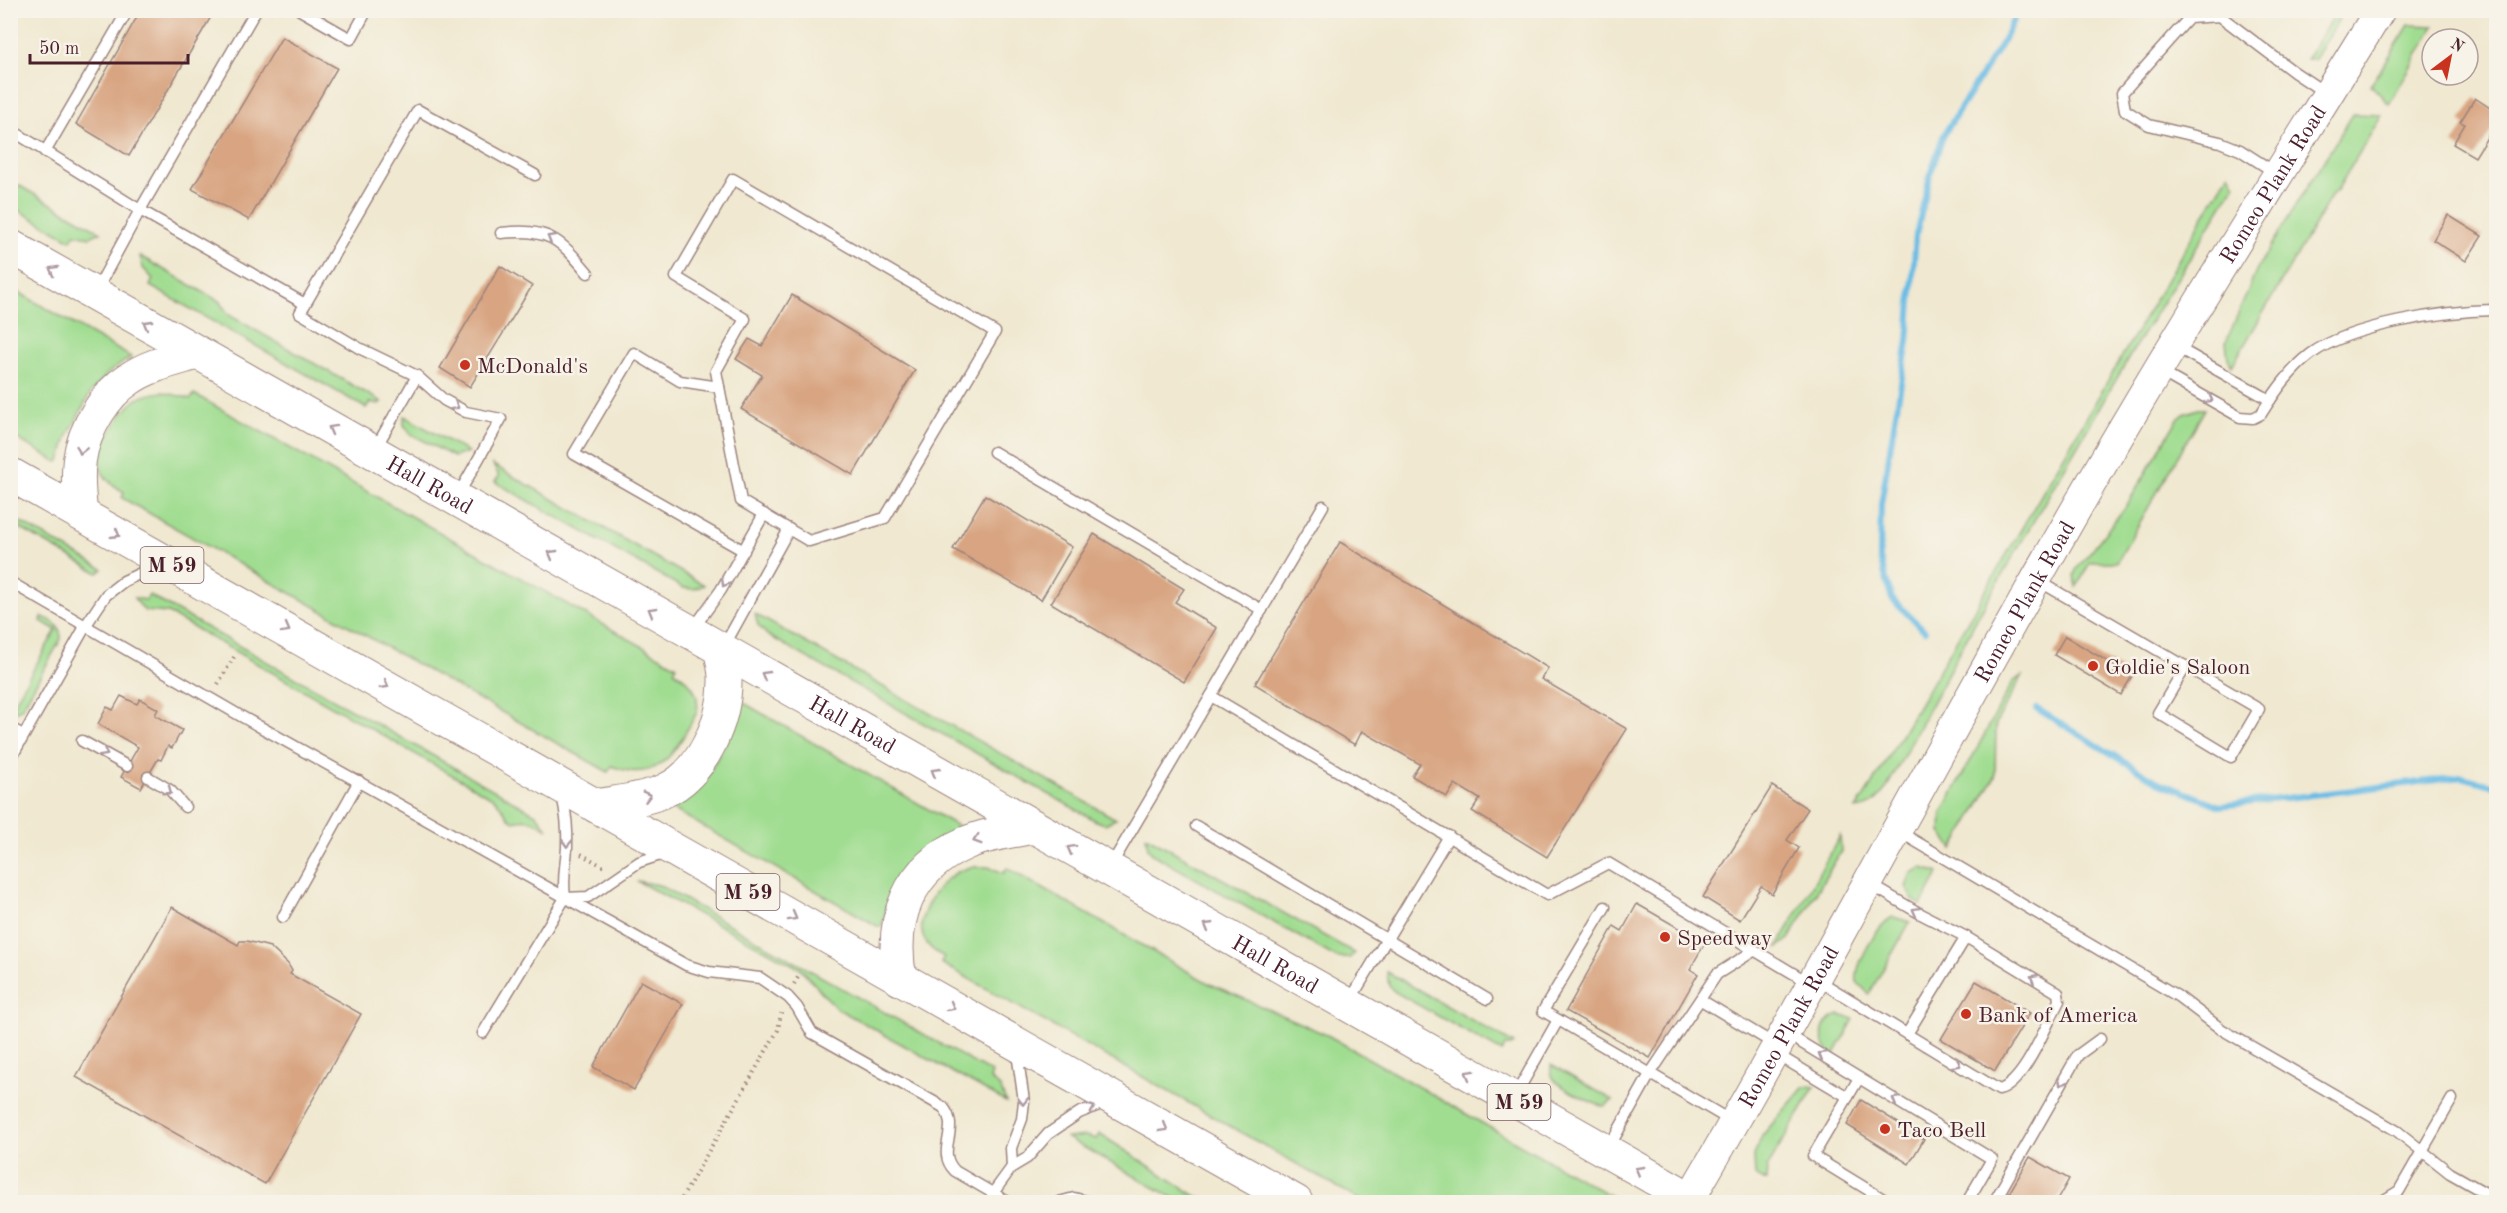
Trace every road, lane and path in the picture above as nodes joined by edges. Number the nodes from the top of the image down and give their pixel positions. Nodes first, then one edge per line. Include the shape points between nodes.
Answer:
1 (128, 10) edge
2 (256, 10) edge
3 (300, 10) edge
4 (367, 10) edge
5 (2380, 10) edge
6 (2328, 95) junction
7 (16, 134) dead end
8 (45, 152) junction
9 (536, 175) dead end
10 (2279, 175) junction
11 (140, 210) junction
12 (501, 233) dead end
13 (10, 246) edge
14 (588, 273) dead end
15 (95, 294) junction
16 (305, 304) junction
17 (2496, 305) edge
18 (2173, 345) junction
19 (197, 353) junction
20 (2158, 371) junction
21 (417, 376) junction
22 (719, 387) junction
23 (2270, 400) junction
24 (373, 452) junction
25 (994, 452) dead end
26 (10, 474) edge
27 (455, 499) junction
28 (1323, 506) dead end
29 (81, 514) junction
30 (764, 514) junction
31 (789, 529) junction
32 (744, 551) junction
33 (165, 562) junction
34 (2037, 580) junction
35 (10, 582) edge
36 (1262, 610) junction
37 (86, 625) junction
38 (690, 633) junction
39 (721, 651) junction
40 (234, 657) dead end
41 (2186, 666) junction
42 (218, 684) dead end
43 (1211, 696) junction
44 (10, 728) edge
45 (23, 735) junction
46 (82, 741) dead end
47 (10, 760) edge
48 (127, 766) dead end
49 (148, 777) dead end
50 (359, 782) junction
51 (560, 786) junction
52 (596, 806) junction
53 (185, 807) dead end
54 (1196, 826) dead end
55 (1034, 827) junction
56 (1897, 831) junction
57 (1449, 836) junction
58 (674, 851) junction
59 (578, 852) dead end
60 (606, 868) dead end
61 (1109, 870) junction
62 (1868, 883) junction
63 (565, 898) junction
64 (1605, 907) dead end
65 (283, 917) dead end
66 (1966, 937) junction
67 (1388, 940) junction
68 (1755, 950) junction
69 (800, 974) dead end
70 (900, 979) junction
71 (1814, 982) junction
72 (794, 985) dead end
73 (1487, 999) dead end
74 (1701, 1000) junction
75 (1348, 1005) junction
76 (781, 1012) dead end
77 (1558, 1020) junction
78 (483, 1033) dead end
79 (1907, 1034) junction
80 (2100, 1039) dead end
81 (1015, 1043) junction
82 (1779, 1044) junction
83 (1650, 1074) junction
84 (1859, 1078) junction
85 (1848, 1097) junction
86 (1113, 1099) junction
87 (1514, 1099) junction
88 (2452, 1099) dead end
89 (1734, 1122) junction
90 (2423, 1150) junction
91 (1607, 1152) junction
92 (1012, 1167) junction
93 (993, 1193) junction
94 (682, 1198) dead end
95 (2496, 1199) edge
96 (1691, 1201) edge
97 (1008, 1203) edge
98 (1059, 1203) edge
99 (1090, 1203) edge
100 (1296, 1203) edge
101 (1888, 1203) edge
102 (1966, 1203) edge
103 (1994, 1203) edge
104 (2381, 1203) edge

1 - 8 lane
2 - 11 lane
3 - 4 lane via 351,39
5 - 6 main road, Romeo Plank Road
6 - 10 main road, Romeo Plank Road
6 - 10 lane via 2220,16 2189,18 2122,93 2125,110 2150,125 2220,142
7 - 8 lane
8 - 11 lane
9 - 16 lane via 418,110
10 - 18 main road, Romeo Plank Road
11 - 15 lane
11 - 16 lane
14 -> 12 lane via 570,251 541,232
15 -> 13 highway, Hall Road / M 59
19 -> 15 highway, Hall Road / M 59
16 - 21 lane via 300,313
17 - 23 lane via 2493,310 2438,313 2330,343 2296,367
18 - 20 main road, Romeo Plank Road
18 - 23 lane
24 -> 19 highway, Hall Road / M 59
19 -> 29 highway via 143,371 106,398 81,445 77,473
20 -> 23 lane via 2240,417 2261,414
20 - 34 main road, Romeo Plank Road
21 - 24 lane
21 -> 27 lane via 444,400 466,412 501,419
22 - 30 lane via 741,501
22 - 31 lane via 716,371 745,319 676,277 733,179 995,332 885,518 810,541
22 - 32 lane via 680,381 634,353 574,454
24 - 27 highway, Hall Road / M 59
25 - 36 lane
26 - 29 highway, M 59
38 -> 27 highway, Hall Road / M 59
28 - 36 lane
29 -> 33 highway, M 59
30 - 31 lane
30 - 32 lane
31 - 39 lane
32 -> 38 lane
33 - 37 lane via 113,589
33 -> 51 highway, M 59
34 - 41 lane
34 - 56 main road, Romeo Plank Road
35 - 37 lane
36 - 43 lane
37 - 45 lane
37 - 50 lane
38 - 39 highway, Hall Road / M 59
52 -> 39 highway via 662,792 692,770 721,715 725,677
55 -> 39 highway, Hall Road / M 59
40 - 42 path
41 - 41 lane via 2259,709 2231,757 2158,713
43 - 57 lane
43 - 61 lane
44 - 45 lane
45 - 47 lane
46 -> 48 lane
49 -> 53 lane via 170,790
50 - 63 lane
50 - 65 lane
51 - 52 highway, M 59
51 -> 63 lane via 567,822 562,877
52 - 58 highway, M 59
54 - 67 lane
61 -> 55 highway, Hall Road / M 59
55 -> 70 highway via 968,842 927,868 910,894 898,924
56 - 62 main road, Romeo Plank Road
56 - 90 lane via 2179,997 2221,1029
57 - 67 lane
57 - 68 lane via 1547,895 1608,863
58 - 63 lane via 639,862 588,897
58 -> 70 highway, M 59
59 - 60 path
75 -> 61 highway, Hall Road / M 59
66 -> 62 lane
62 - 71 main road, Romeo Plank Road
63 - 78 lane
63 - 93 lane via 686,965 760,978 788,997 812,1033 943,1107 951,1124 946,1150 950,1166
64 - 77 lane via 1543,1011
66 - 79 lane
79 -> 66 lane via 1999,1090 2018,1078 2058,1001 2058,993
67 - 73 lane
67 - 75 lane
68 - 71 lane
68 - 74 lane via 1717,974
69 - 72 path
70 -> 81 highway, M 59
71 - 79 lane
71 - 82 main road, Romeo Plank Road
74 - 82 lane
74 - 83 lane
87 -> 75 highway, Hall Road / M 59
76 - 94 path via 778,1030
77 - 83 lane
77 - 87 lane
80 -> 103 lane via 2078,1055
81 - 86 highway, M 59
81 -> 92 lane via 1023,1101 1022,1119 1011,1148
84 -> 82 lane
82 - 85 lane
82 - 89 main road, Romeo Plank Road
83 - 89 lane
83 - 91 lane
84 - 85 lane
102 -> 84 lane via 1992,1159
85 - 101 lane via 1813,1156
92 -> 86 lane via 1027,1158 1060,1124
86 -> 100 highway, M 59
87 - 91 highway, Hall Road / M 59
88 - 90 lane
89 - 96 main road, Romeo Plank Road
90 - 95 lane via 2450,1173
90 - 104 lane via 2399,1191
96 -> 91 highway, Hall Road / M 59
92 - 93 lane
93 - 97 lane
98 - 99 lane via 1074,1198

